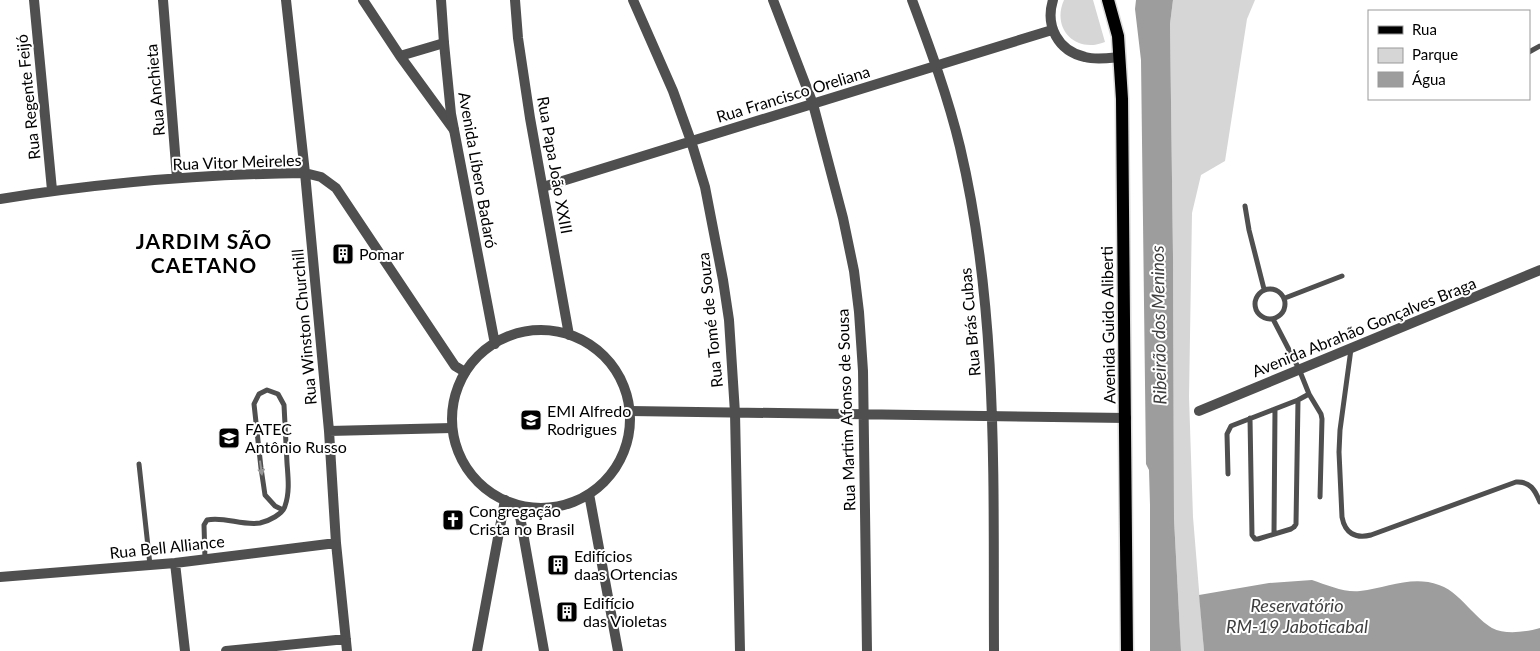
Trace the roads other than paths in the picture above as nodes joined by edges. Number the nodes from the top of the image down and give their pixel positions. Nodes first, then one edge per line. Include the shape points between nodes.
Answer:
1 (34, 0) edge
2 (163, 0) edge
3 (286, 0) edge
4 (363, 0) edge
5 (442, 0) edge
6 (515, 0) edge
7 (632, 0) edge
8 (773, 0) edge
9 (912, 0) edge
10 (1053, 0) edge
11 (1108, 0) edge
12 (1052, 30) junction
13 (444, 42) junction
14 (400, 56) junction
15 (1120, 57) junction
16 (937, 65) junction
17 (812, 104) junction
18 (454, 130) junction
19 (691, 141) junction
20 (305, 173) junction
21 (178, 178) junction
22 (543, 187) junction
23 (52, 190) junction
24 (0, 198) edge
25 (1245, 206) dead end
26 (1540, 270) edge
27 (1342, 276) dead end
28 (1264, 289) junction
29 (1285, 298) junction
30 (1273, 319) junction
31 (570, 335) junction
32 (495, 344) junction
33 (1351, 348) junction
34 (1299, 369) junction
35 (465, 372) junction
36 (1309, 394) junction
37 (1298, 400) junction
38 (1275, 409) junction
39 (1199, 411) dead end
40 (630, 412) junction
41 (735, 413) junction
42 (864, 414) junction
43 (993, 416) junction
44 (1126, 418) junction
45 (1250, 418) junction
46 (452, 428) junction
47 (329, 431) junction
48 (139, 464) dead end
49 (1228, 474) dead end
50 (589, 494) junction
51 (1320, 497) dead end
52 (505, 500) junction
53 (1540, 502) edge
54 (518, 505) junction
55 (283, 510) junction
56 (1274, 534) junction
57 (336, 543) junction
58 (205, 559) junction
59 (175, 563) junction
60 (150, 565) junction
61 (0, 577) edge
62 (346, 639) junction
63 (185, 651) edge
64 (226, 651) edge
65 (347, 651) edge
66 (477, 651) edge
67 (544, 651) edge
68 (618, 651) edge
69 (740, 651) edge
70 (867, 651) edge
71 (994, 651) edge
72 (1128, 651) edge

1 - 23 street, Rua Regente Feijó
2 - 21 street, Rua Anchieta
3 - 20 street, Rua Winston Churchill
4 - 14 street
5 - 13 street, Avenida Líbero Badaró
6 - 22 street, Rua Papa João XXIII via 518,38
7 - 19 street, Rua Tomé de Souza via 673,91
8 - 17 street, Rua Martim Afonso de Sousa
9 - 16 street, Rua Brás Cubas
10 - 12 street
11 - 15 main road, Avenida Guido Aliberti
12 - 15 street via 1073,53 1086,58
12 - 16 street, Rua Francisco Oreliana
13 - 14 street
13 - 18 street, Avenida Líbero Badaró
14 - 18 street
15 - 44 main road, Avenida Guido Aliberti
16 - 17 street, Rua Francisco Oreliana
16 - 43 street, Rua Brás Cubas via 960,147 976,231
17 - 19 street, Rua Francisco Oreliana
17 - 42 street, Rua Martim Afonso de Sousa via 844,218 854,271
18 - 32 street, Avenida Líbero Badaró
19 - 22 street, Rua Francisco Oreliana
19 - 41 street, Rua Tomé de Souza via 705,187 723,280
20 - 21 street, Rua Vitor Meireles
20 - 35 street, Rua Vitor Meireles via 321,177 336,188 455,366
20 - 47 street, Rua Winston Churchill
21 - 23 street, Rua Vitor Meireles
22 - 31 street, Rua Papa João XXIII
23 - 24 street, Rua Vitor Meireles
25 - 28 lane
26 - 33 street, Avenida Abrahão Gonçalves Braga
27 - 29 lane
28 - 29 lane via 1276,290
28 - 30 lane via 1256,297 1255,308 1262,317
29 - 30 lane via 1284,311
30 - 34 lane
31 - 32 street via 535,330 511,335
31 - 40 street via 602,354 618,373 628,396
32 - 35 street via 477,357
33 - 34 street, Avenida Abrahão Gonçalves Braga
33 - 53 lane via 1339,444 1342,517 1348,531 1363,537 1371,535 1516,482 1532,486
34 - 36 lane
34 - 39 street, Avenida Abrahão Gonçalves Braga
35 - 46 street via 454,398
36 - 37 lane
36 - 51 lane via 1322,419
37 - 38 lane
37 - 56 lane via 1296,524
38 - 45 lane
38 - 56 lane
40 - 41 street
40 - 50 street via 628,442 619,463
41 - 42 street
41 - 69 street, Rua Tomé de Souza
42 - 43 street
42 - 70 street, Rua Martim Afonso de Sousa
43 - 44 street
43 - 71 street, Rua Brás Cubas
44 - 72 main road, Avenida Guido Aliberti
45 - 49 lane via 1228,430
45 - 56 lane via 1252,535 1255,539
46 - 47 street
46 - 52 street via 456,447 475,478
47 - 57 street, Rua Winston Churchill
48 - 60 lane
50 - 54 street via 567,504 542,508
50 - 68 street
52 - 54 street
52 - 66 street
54 - 67 street
55 -> 55 lane via 288,485 284,405 278,394 267,390 259,394 254,404 261,468 266,495
55 - 58 lane via 260,523 216,518 206,520
57 - 58 street, Rua Bell Alliance
57 - 62 street, Rua Winston Churchill
58 - 59 street, Rua Bell Alliance
59 - 60 street, Rua Bell Alliance
59 - 63 street
60 - 61 street, Rua Bell Alliance
62 - 64 street
62 - 65 street, Rua Winston Churchill

